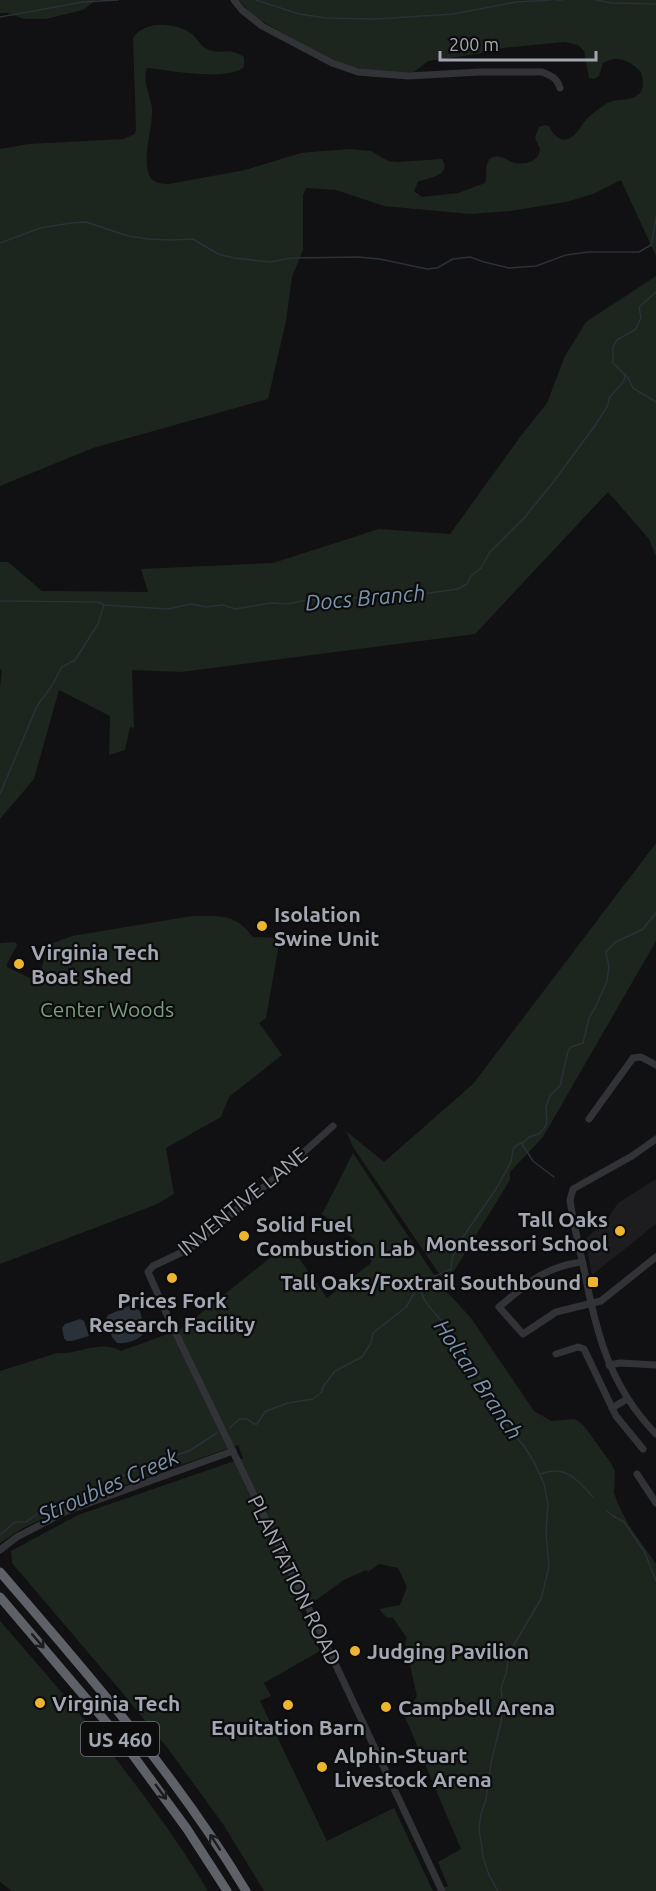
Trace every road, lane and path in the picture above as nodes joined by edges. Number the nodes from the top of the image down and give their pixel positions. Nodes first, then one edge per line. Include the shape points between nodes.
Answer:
1 (234, 0) edge
2 (560, 88) dead end
3 (656, 1065) edge
4 (589, 1119) dead end
5 (333, 1126) dead end
6 (656, 1139) edge
7 (656, 1257) edge
8 (582, 1262) junction
9 (149, 1270) joint
10 (591, 1304) junction
11 (556, 1354) dead end
12 (609, 1365) junction
13 (656, 1365) edge
14 (627, 1399) junction
15 (612, 1408) junction
16 (656, 1434) edge
17 (643, 1449) dead end
18 (232, 1450) junction
19 (638, 1474) dead end
20 (656, 1503) edge
21 (0, 1550) edge
22 (0, 1572) edge
23 (0, 1597) edge
24 (227, 1891) edge
25 (246, 1891) edge
26 (442, 1891) edge

1 - 2 street via 262,26 332,63 358,72 542,72 551,75
3 - 4 street via 633,1058
5 - 9 street, INVENTIVE LANE via 189,1249
6 - 8 street via 573,1189 570,1200
7 - 10 street via 601,1301
8 - 10 street
8 - 10 street via 542,1273 500,1306 523,1334 556,1312
9 - 18 street, PLANTATION ROAD
10 - 12 street
11 - 15 street via 578,1347 584,1349
12 - 13 street
12 - 14 street
14 - 15 street
14 - 16 street
15 - 17 street
18 - 21 street via 67,1511 11,1540
18 - 26 street, PLANTATION ROAD
19 - 20 street
25 -> 22 highway, US 460 via 138,1735
23 -> 24 highway, US 460 via 136,1759

